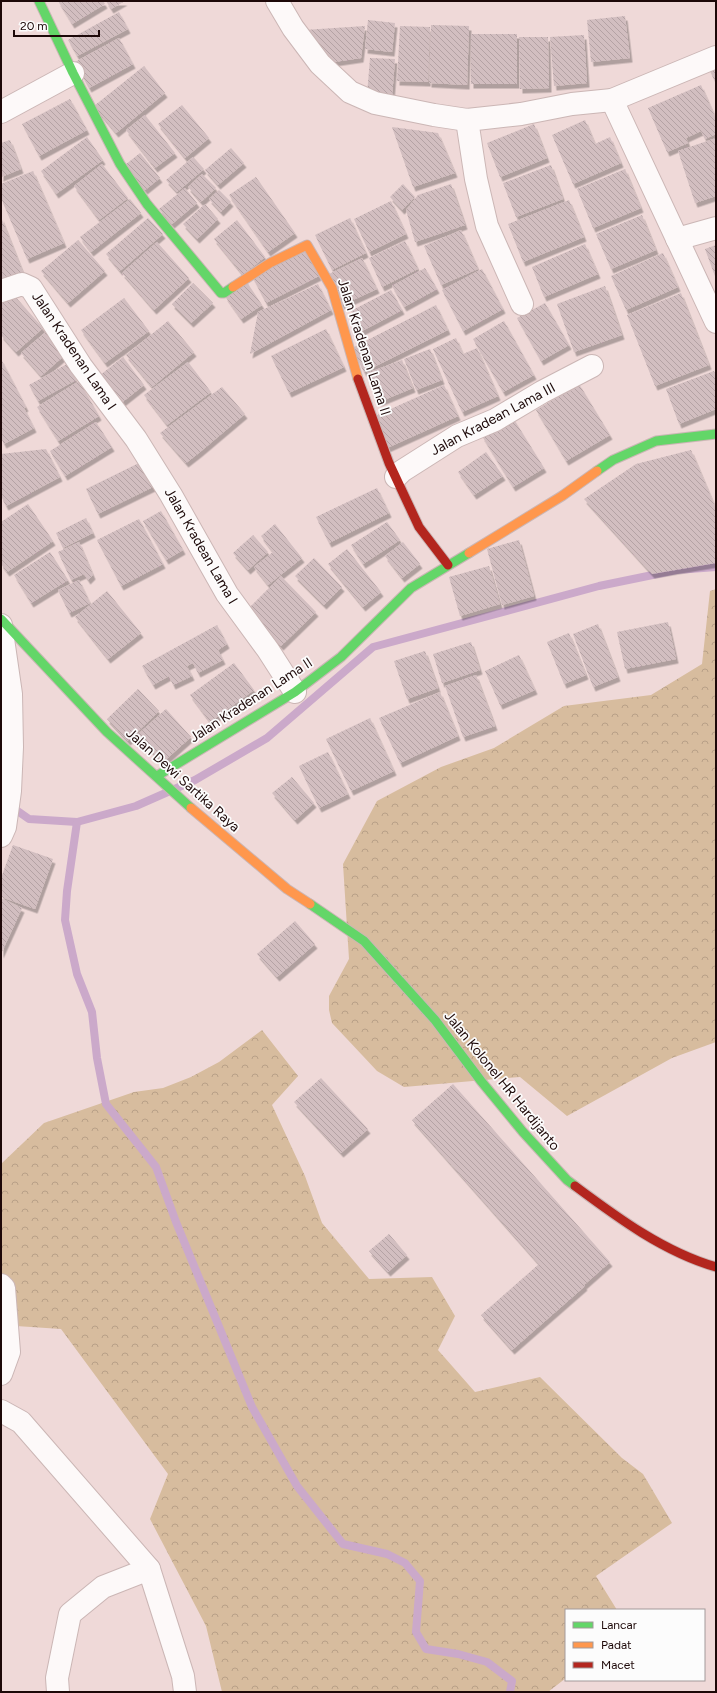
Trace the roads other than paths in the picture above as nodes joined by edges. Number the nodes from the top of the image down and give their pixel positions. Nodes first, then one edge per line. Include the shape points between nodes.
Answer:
1 (39, 1) edge
2 (277, 1) edge
3 (716, 57) edge
4 (73, 73) junction
5 (612, 100) junction
6 (1, 112) edge
7 (467, 120) junction
8 (716, 228) edge
9 (677, 239) junction
10 (1, 291) edge
11 (522, 304) dead end
12 (716, 322) edge
13 (592, 366) dead end
14 (716, 434) edge
15 (136, 439) joint
16 (396, 477) junction
17 (448, 564) junction
18 (1, 619) edge
19 (1, 625) edge
20 (294, 692) junction
21 (160, 779) junction
22 (3, 831) edge
23 (364, 941) joint
24 (716, 1267) edge
25 (1, 1285) edge
26 (1, 1374) edge
27 (1, 1411) edge
28 (149, 1569) junction
29 (58, 1692) edge
30 (185, 1692) edge

1 - 4 street
2 - 7 street via 293,28 320,64 350,92 375,104
3 - 5 street
4 - 6 street
4 - 16 street, Jalan Kradenan Lama II via 120,164 147,204 221,293 224,294 270,263 307,245 310,248 332,288 357,376
5 - 7 street
5 - 9 street
7 - 11 street via 476,179 487,226
8 - 9 street
9 - 12 street
10 - 15 street, Jalan Kradenan Lama I via 22,284 31,288 82,366
13 - 16 street, Jalan Kradean Lama III via 495,420 457,436 402,470
14 - 17 street, Jalan Kradenan Lama II via 656,441 613,460 562,496
15 - 20 street, Jalan Kradean Lama I via 172,495 227,594 268,650
16 - 17 street, Jalan Kradenan Lama II via 419,527
17 - 20 street, Jalan Kradenan Lama II via 411,588 341,657
18 - 21 street, Jalan Dewi Sartika Raya via 107,732
19 - 22 street via 11,694 12,747 10,791
20 - 21 street, Jalan Kradenan Lama II
21 - 23 street, Jalan Dewi Sartika Raya via 286,889
23 - 24 street, Jalan Kolonel HR Hardijanto via 435,1020 523,1132 567,1180 613,1214 656,1240 696,1261
25 - 26 street via 4,1288 9,1352
27 - 28 street via 21,1422
28 - 29 street via 103,1587 70,1614 57,1678
28 - 30 street via 183,1676

